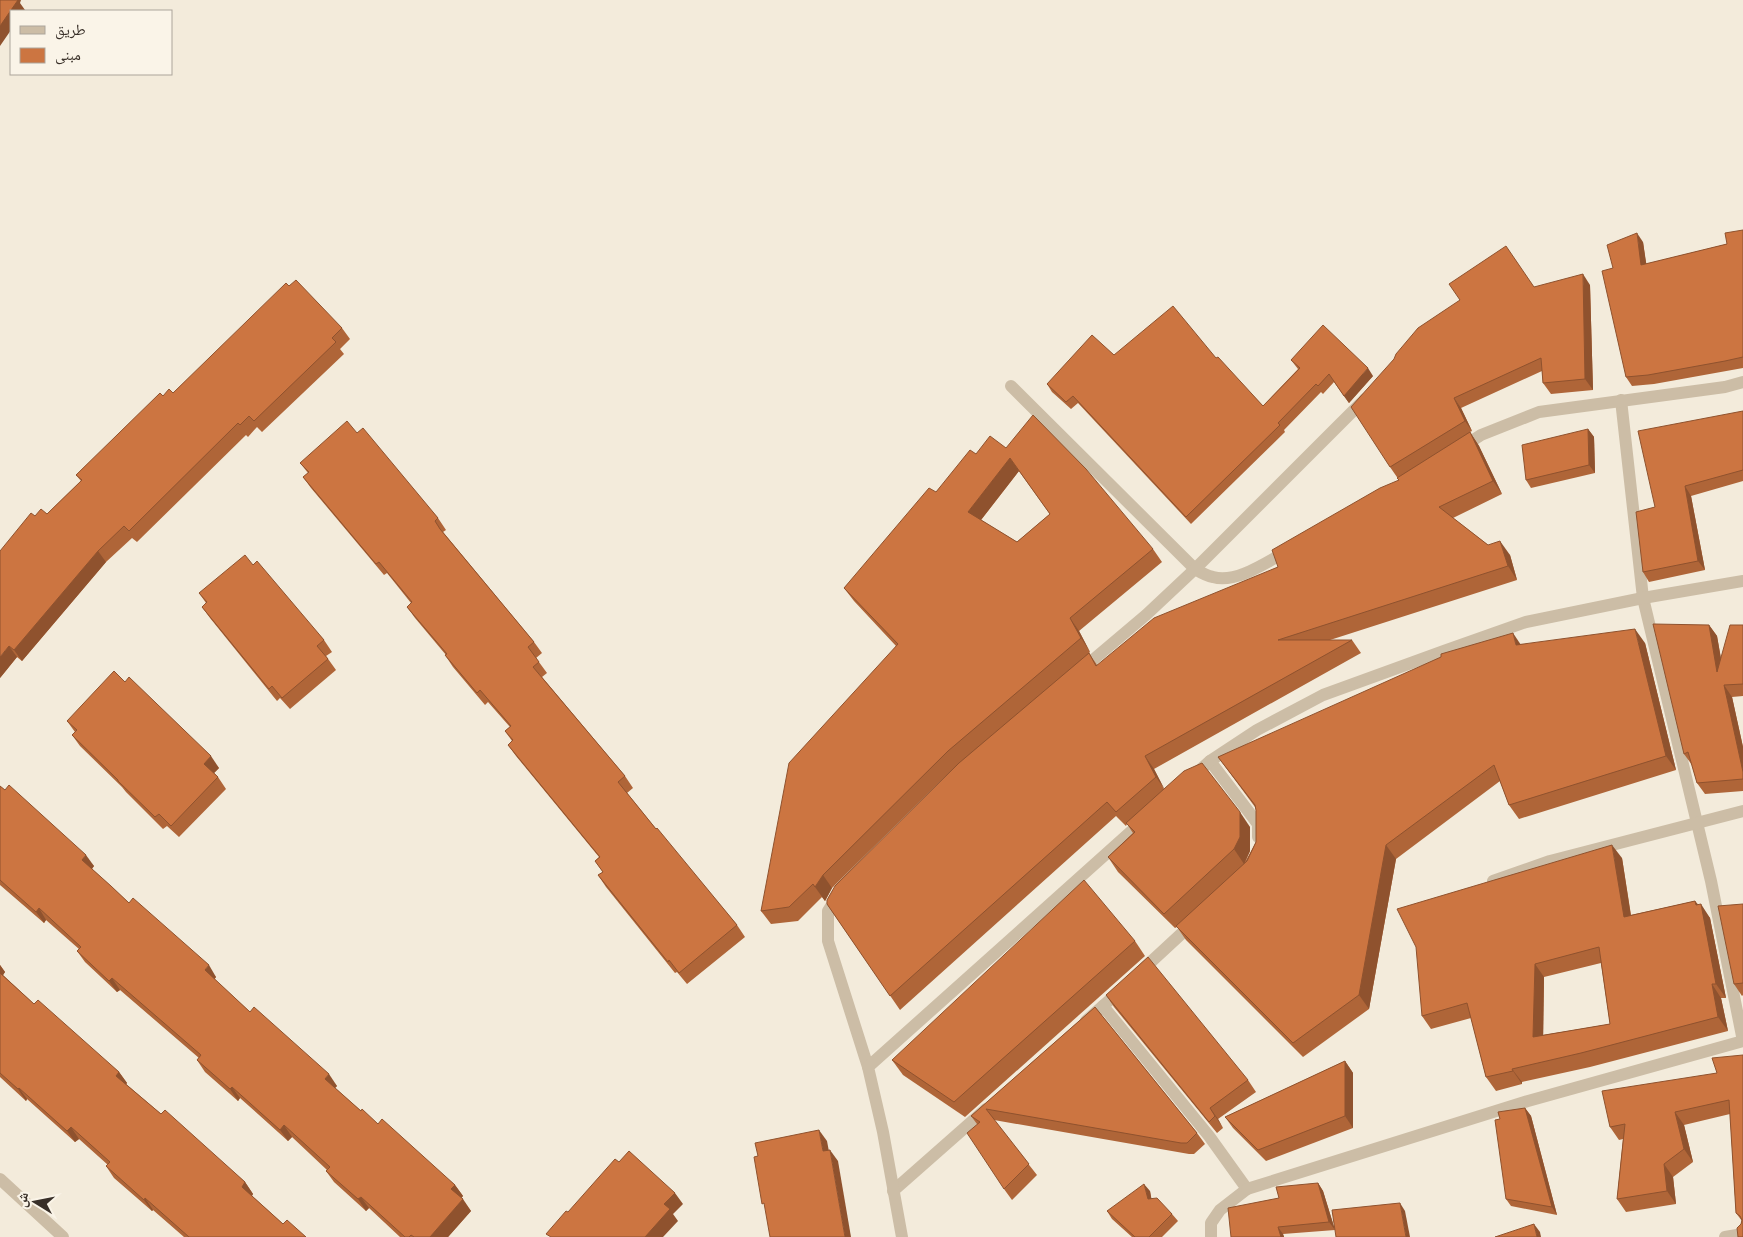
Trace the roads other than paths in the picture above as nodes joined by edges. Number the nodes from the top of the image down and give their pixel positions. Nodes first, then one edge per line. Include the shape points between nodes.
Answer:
1 (1743, 382) edge
2 (1011, 386) dead end
3 (1376, 386) edge
4 (1621, 400) junction
5 (1449, 455) edge
6 (1299, 544) edge
7 (1195, 569) junction
8 (1743, 581) edge
9 (1643, 598) junction
10 (1073, 677) edge
11 (1210, 761) junction
12 (1180, 788) edge
13 (1158, 808) edge
14 (1743, 811) edge
15 (1697, 823) junction
16 (1258, 853) edge
17 (1490, 882) edge
18 (845, 887) edge
19 (1202, 915) edge
20 (1104, 1006) junction
21 (1074, 1032) edge
22 (1743, 1041) edge
23 (868, 1067) junction
24 (994, 1102) edge
25 (0, 1179) edge
26 (1247, 1189) junction
27 (893, 1191) junction
28 (1743, 1234) edge
29 (63, 1237) edge
30 (902, 1237) edge
31 (1211, 1237) edge
32 (1725, 1237) edge

1 - 4 street
2 - 7 street
3 - 7 street
4 - 5 street via 1539,412 1481,435
4 - 9 street
6 - 7 street via 1248,572 1227,578 1213,578
7 - 10 street
8 - 9 street
9 - 11 street via 1526,622 1323,695 1257,730
9 - 15 street
11 - 12 street
11 - 16 street via 1258,824
13 - 23 street
14 - 15 street
15 - 17 street via 1550,862
15 - 22 street
18 - 23 street via 828,911 828,941
19 - 20 street
20 - 21 street
20 - 26 street via 1209,1136
22 - 26 street via 1528,1102
23 - 27 street via 884,1132
24 - 27 street
25 - 29 street
26 - 31 street via 1220,1210 1210,1223
27 - 30 street
28 - 32 street

